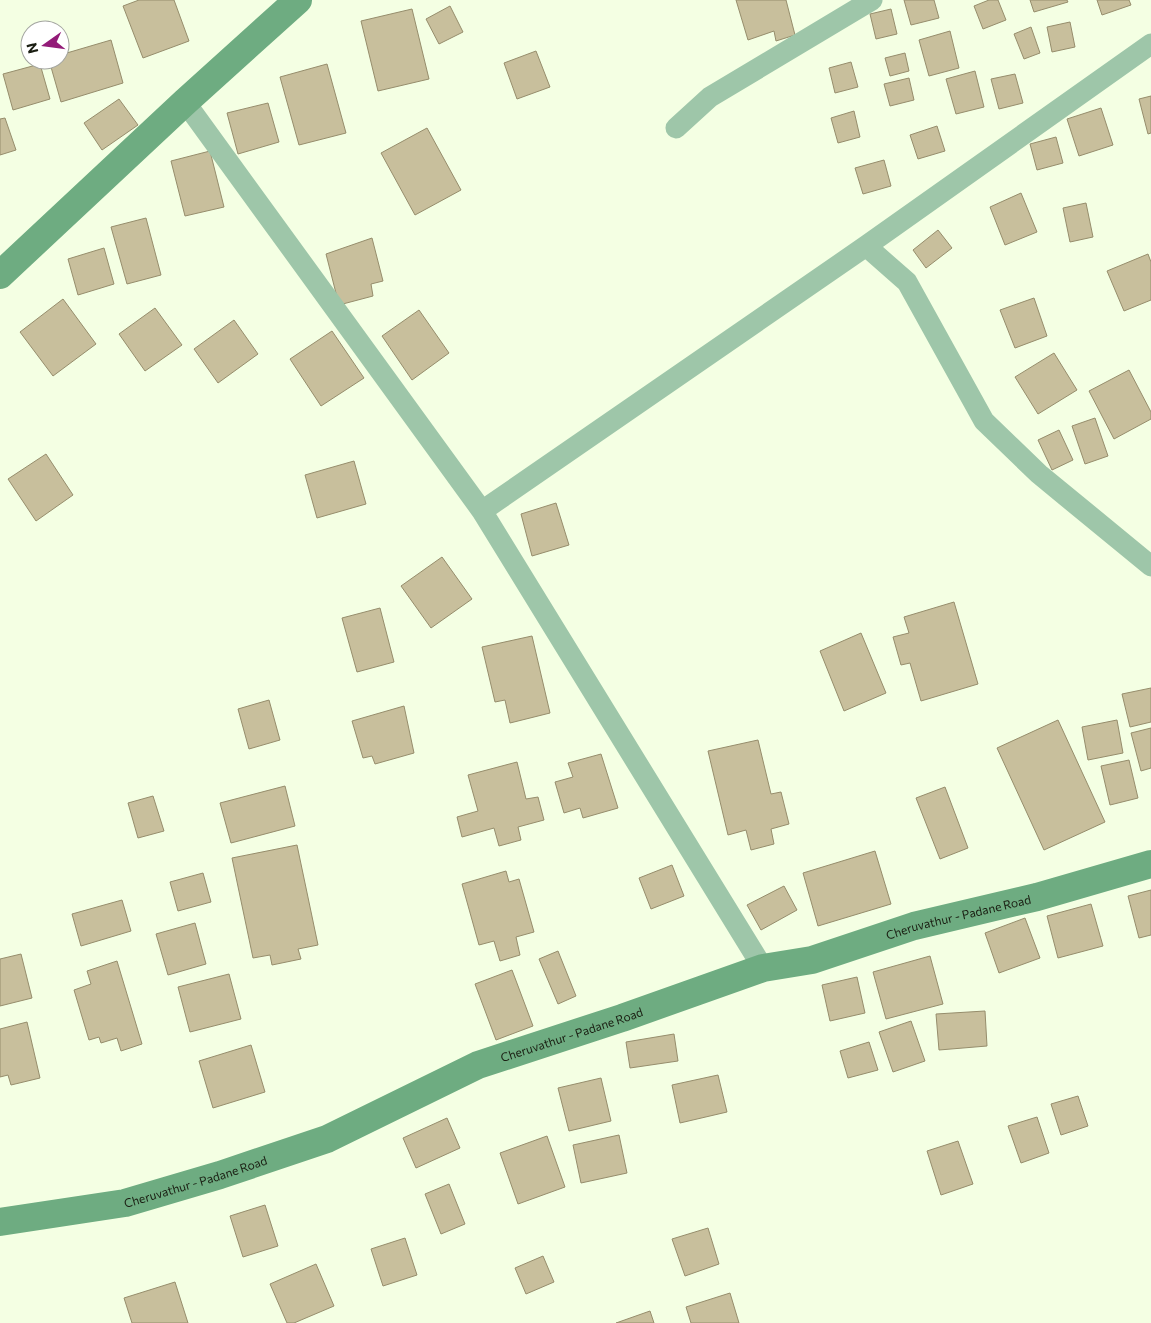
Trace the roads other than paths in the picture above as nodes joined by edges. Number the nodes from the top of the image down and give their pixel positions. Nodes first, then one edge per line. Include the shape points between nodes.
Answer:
1 (298, 0) edge
2 (872, 0) edge
3 (1151, 44) edge
4 (185, 102) junction
5 (676, 128) dead end
6 (866, 246) junction
7 (0, 275) edge
8 (482, 511) junction
9 (1151, 566) edge
10 (1151, 864) edge
11 (763, 968) junction
12 (0, 1222) edge

1 - 4 main road
2 - 5 street via 710,97
3 - 6 street
4 - 7 main road
4 - 8 street
6 - 8 street
6 - 9 street via 907,282 984,421 1039,474
8 - 11 street
10 - 11 main road, Cheruvathur - Padane Road via 1037,897 914,926 812,960
11 - 12 main road, Cheruvathur - Padane Road via 478,1065 327,1139 220,1175 125,1203

